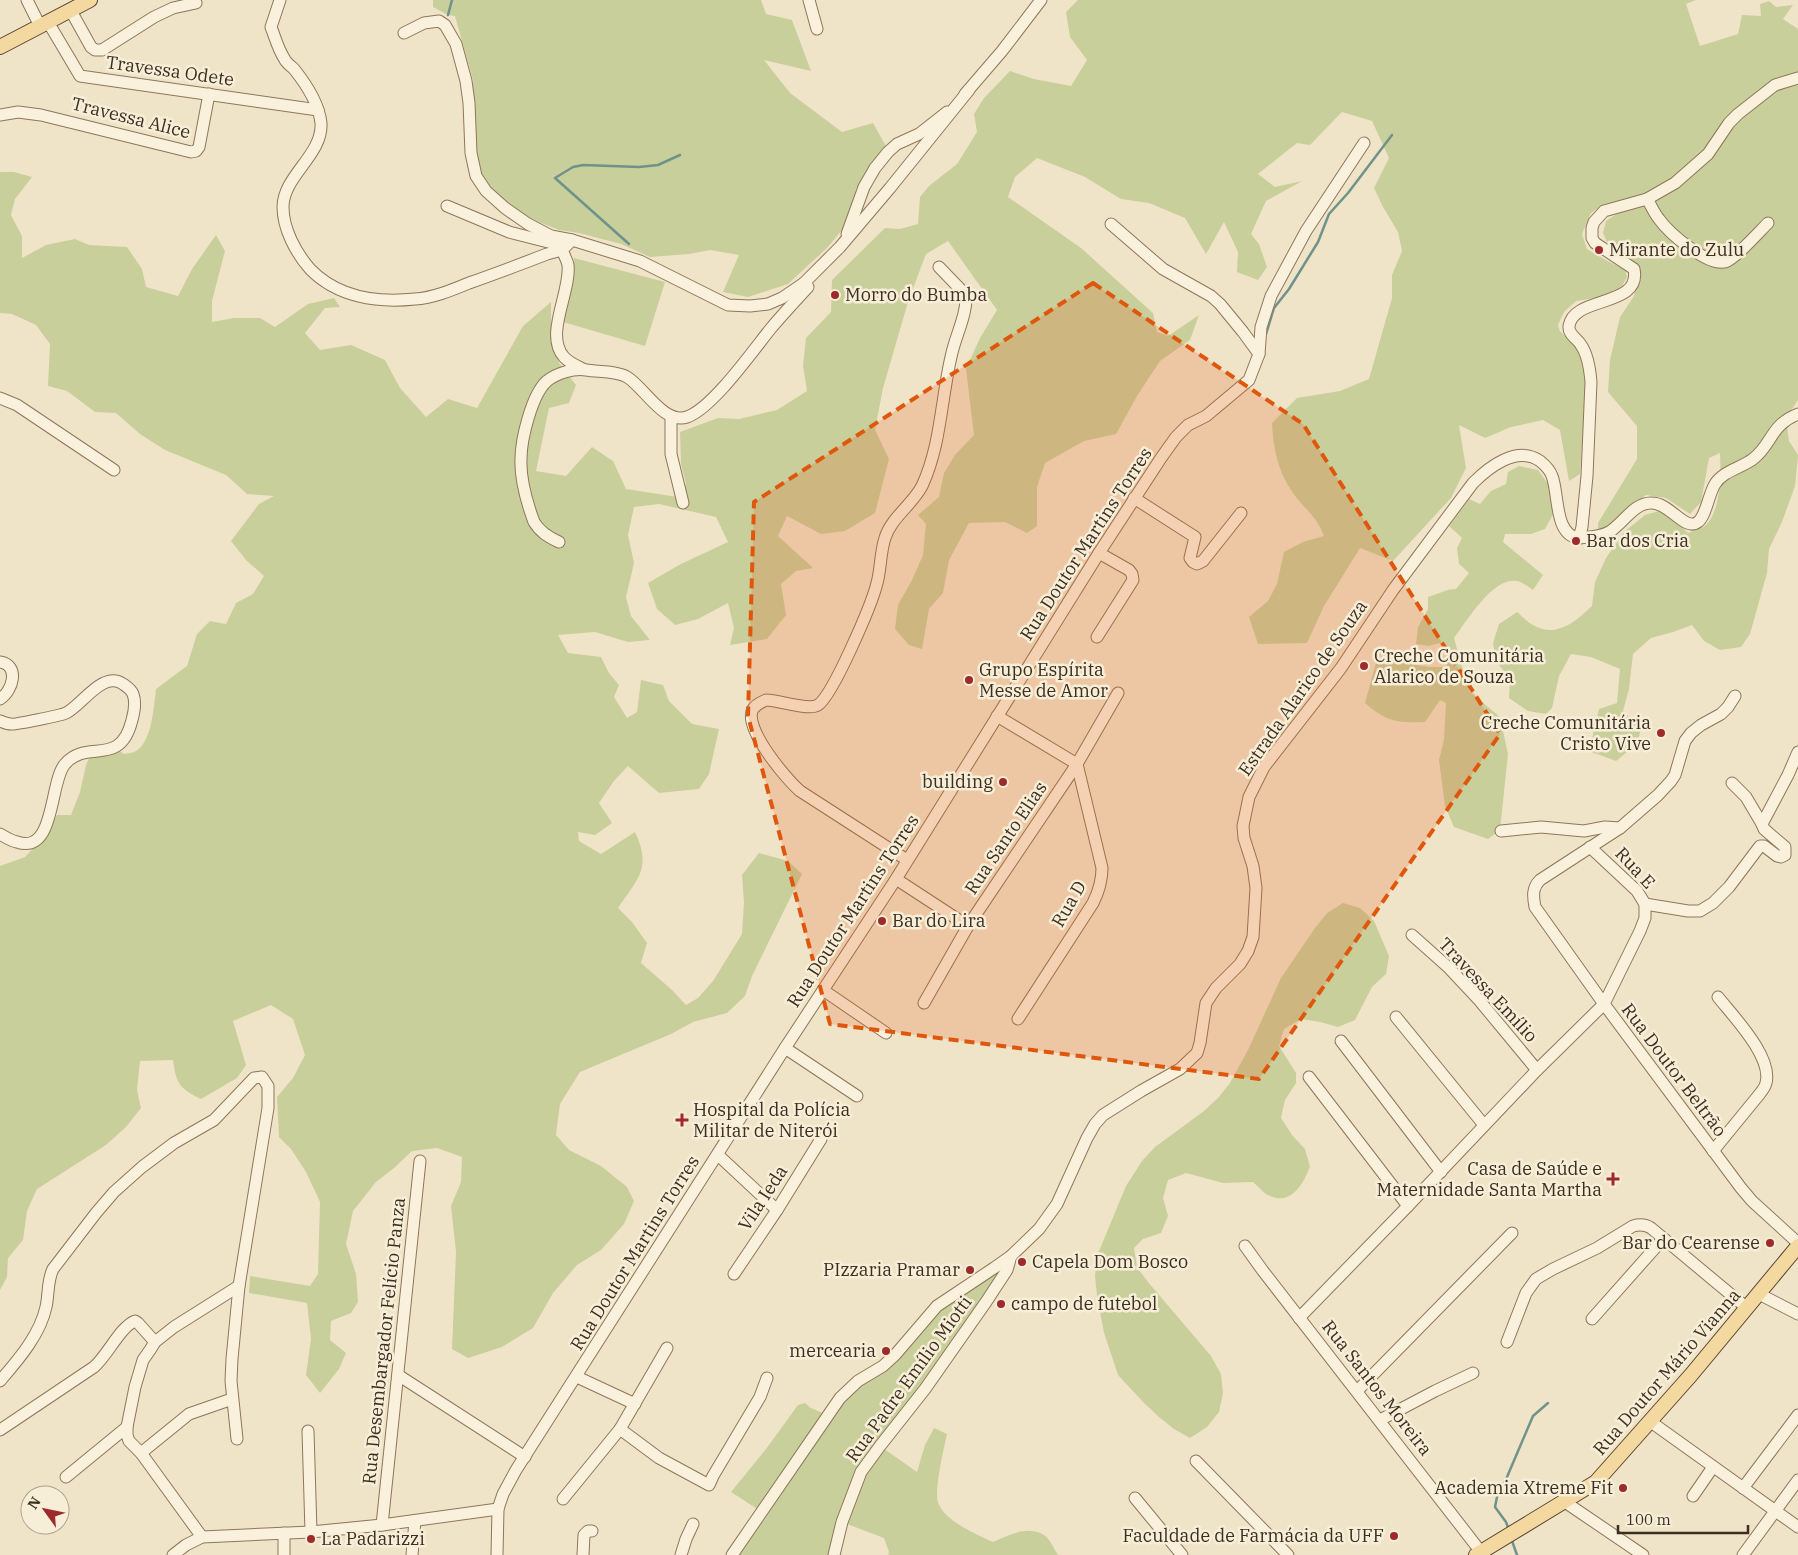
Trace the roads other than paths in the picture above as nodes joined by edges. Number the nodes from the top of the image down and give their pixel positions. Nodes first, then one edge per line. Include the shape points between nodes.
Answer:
1 (27, 0) edge
2 (90, 0) edge
3 (280, 0) edge
4 (808, 0) edge
5 (1041, 0) edge
6 (196, 3) dead end
7 (71, 11) junction
8 (44, 24) junction
9 (817, 29) dead end
10 (404, 33) dead end
11 (0, 47) edge
12 (1798, 78) edge
13 (969, 90) junction
14 (209, 94) junction
15 (318, 110) junction
16 (0, 115) edge
17 (1364, 143) dead end
18 (1647, 199) junction
19 (447, 206) dead end
20 (1768, 223) dead end
21 (1111, 224) dead end
22 (566, 245) junction
23 (840, 247) junction
24 (939, 267) dead end
25 (804, 283) junction
26 (1259, 354) junction
27 (584, 369) junction
28 (0, 398) edge
29 (1798, 414) edge
30 (671, 416) junction
31 (114, 470) dead end
32 (1134, 498) junction
33 (683, 503) dead end
34 (1241, 513) dead end
35 (1579, 538) junction
36 (559, 542) dead end
37 (1099, 553) junction
38 (1097, 637) dead end
39 (0, 662) edge
40 (1118, 693) dead end
41 (1735, 696) dead end
42 (0, 699) edge
43 (997, 716) junction
44 (0, 721) edge
45 (1798, 752) edge
46 (1077, 764) junction
47 (1732, 783) dead end
48 (1762, 824) junction
49 (1620, 828) junction
50 (1501, 831) dead end
51 (0, 834) edge
52 (1590, 847) junction
53 (907, 860) junction
54 (896, 880) junction
55 (1645, 904) junction
56 (968, 926) junction
57 (1412, 935) dead end
58 (823, 990) junction
59 (1718, 996) dead end
60 (924, 1004) dead end
61 (1604, 1004) junction
62 (1396, 1017) dead end
63 (1018, 1019) dead end
64 (886, 1033) dead end
65 (1341, 1041) dead end
66 (785, 1048) junction
67 (1537, 1070) junction
68 (1309, 1078) dead end
69 (857, 1096) dead end
70 (1484, 1125) junction
71 (821, 1139) dead end
72 (1713, 1150) junction
73 (718, 1155) junction
74 (420, 1160) dead end
75 (1441, 1172) junction
76 (1408, 1206) junction
77 (777, 1210) junction
78 (1512, 1233) dead end
79 (1663, 1239) junction
80 (1245, 1246) dead end
81 (1796, 1250) edge
82 (1011, 1256) junction
83 (734, 1274) dead end
84 (239, 1286) junction
85 (1759, 1294) junction
86 (1747, 1308) junction
87 (1798, 1314) edge
88 (1299, 1318) junction
89 (1592, 1319) dead end
90 (155, 1342) junction
91 (1508, 1342) dead end
92 (666, 1348) dead end
93 (1473, 1373) dead end
94 (398, 1376) junction
95 (577, 1377) junction
96 (767, 1378) dead end
97 (0, 1381) edge
98 (1357, 1391) junction
99 (232, 1399) junction
100 (635, 1404) junction
101 (1798, 1415) edge
102 (1380, 1420) junction
103 (1651, 1422) junction
104 (127, 1427) junction
105 (620, 1428) junction
106 (0, 1430) edge
107 (308, 1431) dead end
108 (237, 1439) dead end
109 (141, 1453) junction
110 (525, 1457) junction
111 (1196, 1461) dead end
112 (1713, 1467) junction
113 (66, 1477) dead end
114 (1798, 1480) edge
115 (1743, 1488) junction
116 (1692, 1496) dead end
117 (1135, 1498) dead end
118 (563, 1499) dead end
119 (1565, 1502) junction
120 (498, 1509) junction
121 (1775, 1512) junction
122 (415, 1521) junction
123 (692, 1524) dead end
124 (382, 1525) junction
125 (1798, 1527) edge
126 (592, 1530) dead end
127 (311, 1532) junction
128 (284, 1533) junction
129 (202, 1537) junction
130 (1478, 1553) edge
131 (173, 1555) edge
132 (284, 1555) edge
133 (412, 1555) edge
134 (497, 1555) edge
135 (583, 1555) edge
136 (681, 1555) edge
137 (732, 1555) edge
138 (834, 1555) edge
139 (1182, 1555) edge
140 (1288, 1555) edge
141 (1642, 1555) edge
142 (1743, 1555) edge

1 - 8 street
2 - 7 main road
3 - 15 street via 271,27 284,60 303,80
4 - 9 street
5 - 13 street
6 - 7 street via 173,8 154,17 102,50 91,47
7 - 8 main road
8 - 11 main road
8 - 14 street, Travessa Odete via 80,76
10 - 22 street via 424,23 439,21 445,25 456,44 466,81 471,153 476,176 486,191 505,208
12 - 18 street via 1775,85 1733,118 1708,154 1675,183
13 - 23 street
13 - 23 street via 919,134 888,152 864,187
14 - 15 street, Travessa Odete
14 - 16 street, Travessa Alice via 196,152 41,115 18,112
15 - 22 street via 321,133 286,193 284,219 302,260 320,279 333,287 361,297 416,299 442,293
17 - 26 street, Rua Doutor Martins Torres via 1306,231 1272,296 1261,327
18 - 20 street via 1671,232 1699,255 1716,262 1725,262 1733,257
18 - 35 street via 1604,211 1594,222 1592,238 1595,243 1634,269 1634,279 1623,294 1581,310 1569,325 1571,334 1585,353 1591,382 1587,476
19 - 22 street via 509,232
21 - 26 street via 1163,269 1211,296
22 - 25 street via 640,261 728,305 768,304
22 - 27 street via 568,264 557,328 558,348 564,358
23 - 25 street
24 - 53 street via 966,295 967,306 954,341 940,423 921,487 885,538 878,583 870,606 829,692 817,706 809,708 766,700 753,709 751,716 758,736 792,784
25 - 30 street via 808,287 721,390 688,417
26 - 32 street, Rua Doutor Martins Torres via 1249,380 1206,416 1192,421 1176,437
27 - 30 street via 628,377
27 - 36 street via 559,374 540,389 523,440 522,474 530,513 537,528
28 - 31 street via 24,410
29 - 35 street via 1777,427 1754,459 1724,475 1714,485 1698,523 1686,523 1661,504 1645,503 1610,532
30 - 33 street via 671,454
32 - 34 street via 1195,537 1190,558 1198,564
32 - 37 street, Rua Doutor Martins Torres
35 - 82 street, Estrada Alarico de Souza via 1567,533 1552,476 1546,465 1534,457 1514,456 1501,462 1484,472 1464,494 1264,768 1250,796 1243,826 1256,888 1253,937 1240,964 1206,1002 1197,1053 1180,1069 1103,1115 1091,1131 1052,1213
37 - 38 street via 1130,570 1133,580
37 - 43 street, Rua Doutor Martins Torres
39 - 42 street via 8,664 13,679
40 - 46 street, Rua Santo Elias
41 - 49 street via 1721,714 1684,741 1671,781
43 - 46 street
43 - 53 street, Rua Doutor Martins Torres
44 - 51 street via 11,724 67,712 99,685 111,680 120,681 134,697 134,712 125,740 113,748 84,753 69,760 62,768 47,826 38,838 33,842 18,843
45 - 48 street
46 - 56 street, Rua Santo Elias
46 - 63 street, Rua D via 1102,868 1101,884 1093,903
47 - 48 street via 1746,797
48 - 55 street via 1785,847 1786,855 1777,856 1764,846 1758,848 1729,887 1700,911
49 - 50 street via 1541,827
49 - 52 street
52 - 55 street, Rua E via 1637,891
52 - 61 street, Rua Doutor Beltrão via 1540,880 1533,894 1535,906
53 - 54 street, Rua Doutor Martins Torres
54 - 56 street
54 - 58 street, Rua Doutor Martins Torres
55 - 61 street, Rua E via 1645,918 1640,931
56 - 60 street, Rua Santo Elias
57 - 67 street, Travessa Emílio via 1479,1000
58 - 64 street
58 - 66 street, Rua Doutor Martins Torres
59 - 72 street via 1762,1056 1767,1078 1764,1088
61 - 67 street
61 - 72 street, Rua Doutor Beltrão
62 - 70 street
65 - 75 street
66 - 69 street
66 - 73 street, Rua Doutor Martins Torres
67 - 70 street
68 - 76 street
70 - 75 street
71 - 77 street, Vila Ieda
72 - 81 street, Rua Doutor Beltrão via 1752,1201
73 - 77 street
73 - 95 street, Rua Doutor Martins Torres
74 - 94 street, Rua Desembargador Felício Panza
75 - 76 street
76 - 88 street
77 - 83 street, Vila Ieda
78 - 98 street
79 - 86 street
79 - 89 street
79 - 91 street via 1651,1228 1633,1226 1542,1275 1526,1293
80 - 88 street, Rua Santos Moreira
81 - 85 main road, Rua Doutor Mário Vianna
82 - 137 street, Estrada Alarico de Souza via 937,1306 895,1355 840,1398
82 - 138 street, Rua Padre Emílio Miotti via 1007,1270 925,1390 861,1472 842,1522
84 - 90 street
84 - 97 street via 268,1108 266,1080 262,1077 254,1078 214,1120 174,1143 142,1167 104,1203 53,1269 41,1321 23,1352
84 - 99 street
85 - 86 main road, Rua Doutor Mário Vianna
85 - 87 street
86 - 103 main road, Rua Doutor Mário Vianna
88 - 98 street, Rua Santos Moreira
90 - 104 street via 141,1368
90 - 106 street via 138,1323 129,1323 94,1367
92 - 100 street
93 - 102 street
94 - 110 street
94 - 124 street, Rua Desembargador Felício Panza
95 - 100 street
95 - 110 street, Rua Doutor Martins Torres
96 - 105 street via 760,1397 709,1485 660,1458
98 - 102 street, Rua Santos Moreira
99 - 108 street
99 - 109 street via 189,1414
100 - 105 street
101 - 115 street
102 - 130 street, Rua Santos Moreira
103 - 112 street
103 - 119 main road, Rua Doutor Mário Vianna via 1596,1482
104 - 109 street via 129,1441
104 - 113 street
105 - 118 street
107 - 127 street
109 - 129 street
110 - 120 street, Rua Doutor Martins Torres via 508,1483
111 - 140 street
112 - 115 street
112 - 116 street
114 - 121 street
115 - 121 street
117 - 139 street
119 - 130 main road, Rua Doutor Mário Vianna
119 - 141 street
120 - 122 street
120 - 134 street, Rua Doutor Martins Torres
121 - 125 street
121 - 142 street
122 - 124 street
122 - 133 street
123 - 136 street
124 - 127 street
126 - 135 street via 584,1535
127 - 128 street
128 - 129 street
128 - 132 street
129 - 131 street

